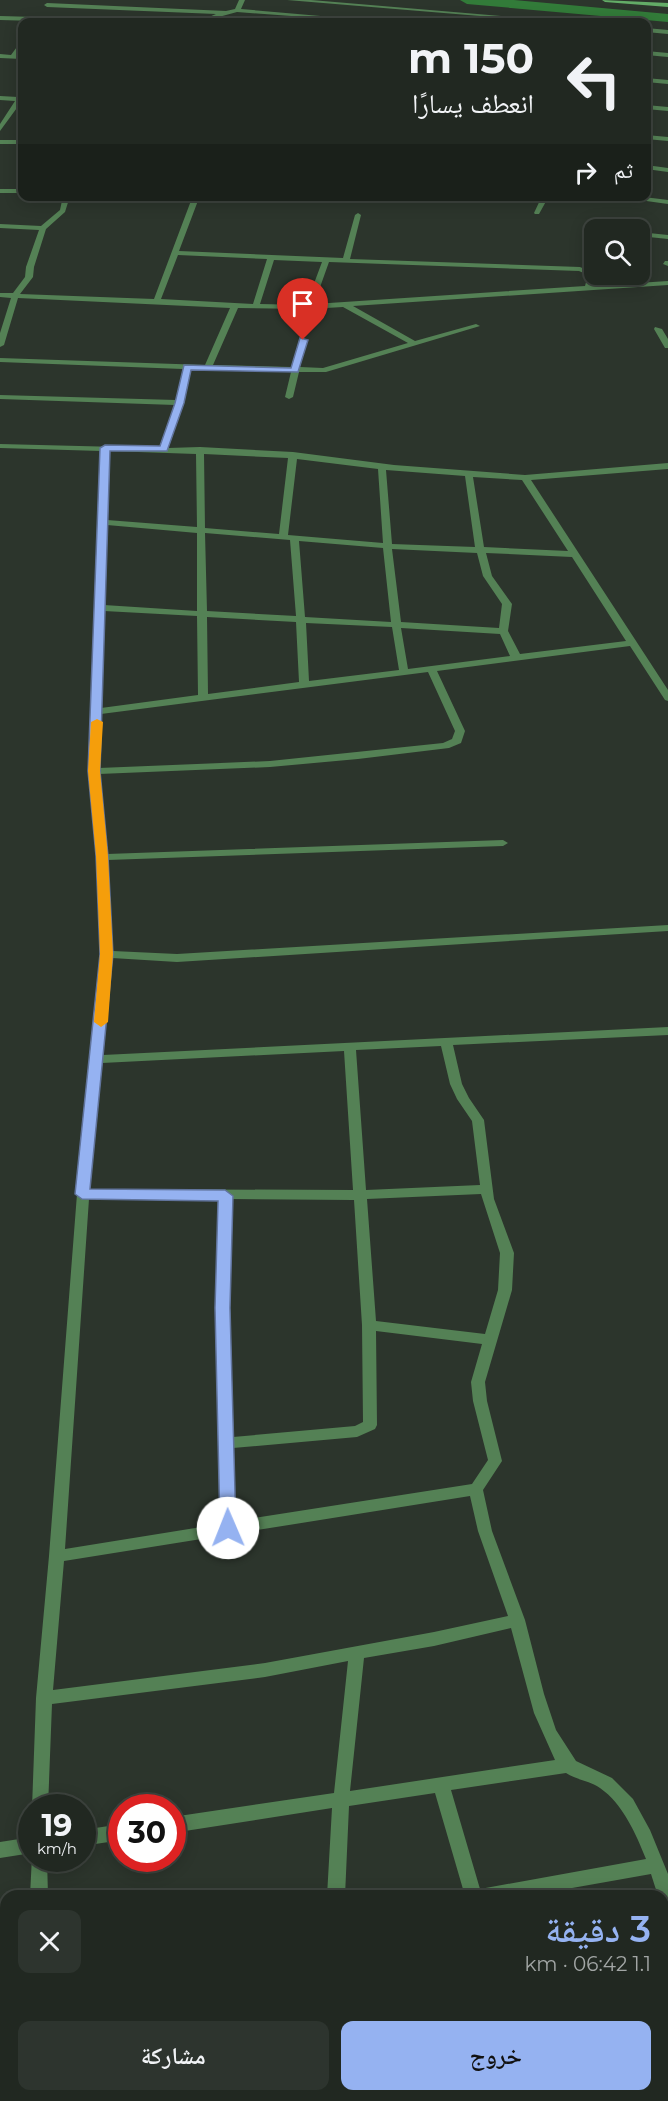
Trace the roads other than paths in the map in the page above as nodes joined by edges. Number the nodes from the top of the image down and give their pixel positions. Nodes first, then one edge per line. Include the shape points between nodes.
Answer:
1 (242, 0) edge
2 (290, 0) edge
3 (605, 0) edge
4 (645, 0) edge
5 (621, 1) edge
6 (49, 2) edge
7 (668, 4) edge
8 (154, 9) junction
9 (237, 10) junction
10 (228, 13) junction
11 (151, 16) dead end
12 (0, 18) edge
13 (37, 18) edge
14 (212, 18) edge
15 (337, 18) edge
16 (517, 18) edge
17 (18, 20) edge
18 (651, 30) edge
19 (668, 32) edge
20 (18, 49) edge
21 (651, 54) edge
22 (0, 56) edge
23 (668, 56) edge
24 (13, 57) junction
25 (18, 57) edge
26 (651, 80) edge
27 (668, 82) edge
28 (0, 98) edge
29 (18, 98) edge
30 (18, 104) edge
31 (651, 107) edge
32 (668, 109) edge
33 (0, 129) edge
34 (651, 137) edge
35 (668, 139) edge
36 (0, 142) edge
37 (18, 142) edge
38 (651, 168) edge
39 (668, 170) edge
40 (0, 191) edge
41 (18, 191) edge
42 (651, 200) edge
43 (66, 201) edge
44 (194, 201) edge
45 (543, 201) edge
46 (668, 202) edge
47 (537, 213) dead end
48 (358, 215) dead end
49 (0, 226) edge
50 (43, 228) junction
51 (650, 235) edge
52 (668, 237) edge
53 (174, 253) junction
54 (271, 257) junction
55 (326, 260) junction
56 (346, 261) junction
57 (668, 283) edge
58 (588, 288) junction
59 (0, 295) edge
60 (15, 296) junction
61 (157, 300) junction
62 (344, 304) junction
63 (236, 306) junction
64 (256, 306) junction
65 (309, 306) junction
66 (476, 326) dead end
67 (658, 329) dead end
68 (2, 334) edge
69 (303, 340) dead end
70 (415, 344) junction
71 (0, 345) edge
72 (668, 346) edge
73 (0, 360) edge
74 (187, 367) junction
75 (208, 367) junction
76 (295, 370) junction
77 (0, 397) edge
78 (289, 397) dead end
79 (180, 403) junction
80 (0, 446) edge
81 (105, 448) junction
82 (163, 449) junction
83 (200, 450) junction
84 (294, 455) junction
85 (382, 466) junction
86 (668, 466) edge
87 (469, 475) junction
88 (525, 478) junction
89 (104, 522) junction
90 (202, 531) junction
91 (288, 539) junction
92 (387, 546) junction
93 (480, 549) junction
94 (573, 554) junction
95 (101, 608) junction
96 (202, 614) junction
97 (302, 620) junction
98 (395, 625) junction
99 (503, 631) junction
100 (632, 643) junction
101 (516, 657) junction
102 (432, 668) junction
103 (404, 672) junction
104 (304, 684) junction
105 (203, 697) junction
106 (668, 698) edge
107 (98, 711) junction
108 (94, 771) junction
109 (503, 843) dead end
110 (102, 856) junction
111 (668, 928) edge
112 (107, 954) junction
113 (668, 1031) edge
114 (446, 1043) junction
115 (350, 1046) junction
116 (97, 1059) junction
117 (486, 1189) junction
118 (82, 1194) junction
119 (359, 1195) junction
120 (225, 1196) junction
121 (369, 1325) junction
122 (490, 1340) junction
123 (226, 1443) junction
124 (476, 1489) junction
125 (228, 1528) junction
126 (57, 1556) junction
127 (517, 1620) junction
128 (357, 1654) junction
129 (44, 1698) junction
130 (568, 1765) junction
131 (441, 1785) junction
132 (41, 1794) edge
133 (341, 1800) junction
134 (186, 1823) edge
135 (18, 1847) edge
136 (0, 1850) edge
137 (655, 1865) junction
138 (39, 1872) edge
139 (39, 1890) edge
140 (336, 1890) edge
141 (472, 1890) edge
142 (516, 1890) edge
143 (665, 1890) edge

1 - 9 street
2 - 16 street
3 - 5 main road
4 - 7 main road
5 - 7 main road
6 - 8 street
6 - 13 street
8 - 10 street
8 - 11 street
9 - 10 street
9 - 15 street
10 - 14 street
12 - 17 street
18 - 19 street
20 - 24 street
21 - 23 street
22 - 24 street
24 - 25 street
26 - 27 street
28 - 29 street
30 - 33 street
31 - 32 street
34 - 35 street
36 - 37 street
38 - 39 street
40 - 41 street
42 - 46 street
43 - 50 street via 63,210
44 - 53 street
45 - 47 street
48 - 56 street
49 - 50 street
50 - 60 street via 29,277
51 - 52 street
53 - 54 street
53 - 61 street
54 - 55 street
54 - 64 street
55 - 56 street
55 - 65 street
56 - 58 street via 580,269 591,274
57 - 58 street
58 - 62 street
59 - 60 street
60 - 61 street
60 - 68 street
61 - 63 street
62 - 65 street
62 - 70 street
63 - 64 street
63 - 75 street
64 - 65 street
66 - 70 street
67 - 72 street
68 - 71 street
69 - 76 street
70 - 76 street via 323,370
73 - 74 street
74 - 75 street
74 - 79 street
75 - 76 street
76 - 78 street
77 - 79 street
79 - 82 street
80 - 81 street
81 - 82 street
81 - 89 street
82 - 83 street
83 - 84 street
83 - 90 street
84 - 85 street
84 - 91 street
85 - 87 street
85 - 92 street
86 - 88 street
87 - 88 street
87 - 93 street
88 - 94 street
89 - 90 street
89 - 95 street
90 - 91 street
90 - 96 street
91 - 92 street
91 - 97 street
92 - 93 street
92 - 98 street
93 - 94 street
93 - 99 street via 488,576 507,604
94 - 100 street
95 - 96 street
95 - 107 street
96 - 97 street
96 - 105 street
97 - 98 street
97 - 104 street
98 - 99 street
98 - 103 street
99 - 101 street
100 - 101 street
100 - 106 street
101 - 102 street
102 - 103 street
102 - 108 street via 460,731 457,741 445,746 213,768
103 - 104 street
104 - 105 street
105 - 107 street
107 - 108 street
108 - 110 street
109 - 110 street
110 - 112 street
111 - 112 street via 177,958
112 - 116 street
113 - 114 street
114 - 115 street
114 - 117 street via 456,1084 478,1120
115 - 116 street
115 - 119 street
116 - 118 street
117 - 119 street
117 - 122 street via 507,1253 505,1290
118 - 120 street
118 - 126 street
119 - 120 street
119 - 121 street
120 - 123 street
121 - 122 street
121 - 123 street via 372,1400 368,1427
122 - 124 street via 478,1390 495,1461
123 - 125 street
124 - 125 street
124 - 127 street via 485,1531
125 - 126 street
126 - 129 street
127 - 128 street
127 - 130 street via 548,1732
128 - 129 street via 189,1681
128 - 133 street
129 - 132 street
130 - 131 street
130 - 137 street via 607,1784 621,1797 641,1830
131 - 133 street
131 - 141 street
133 - 134 street
133 - 140 street
135 - 136 street
137 - 142 street
137 - 143 street
138 - 139 street

